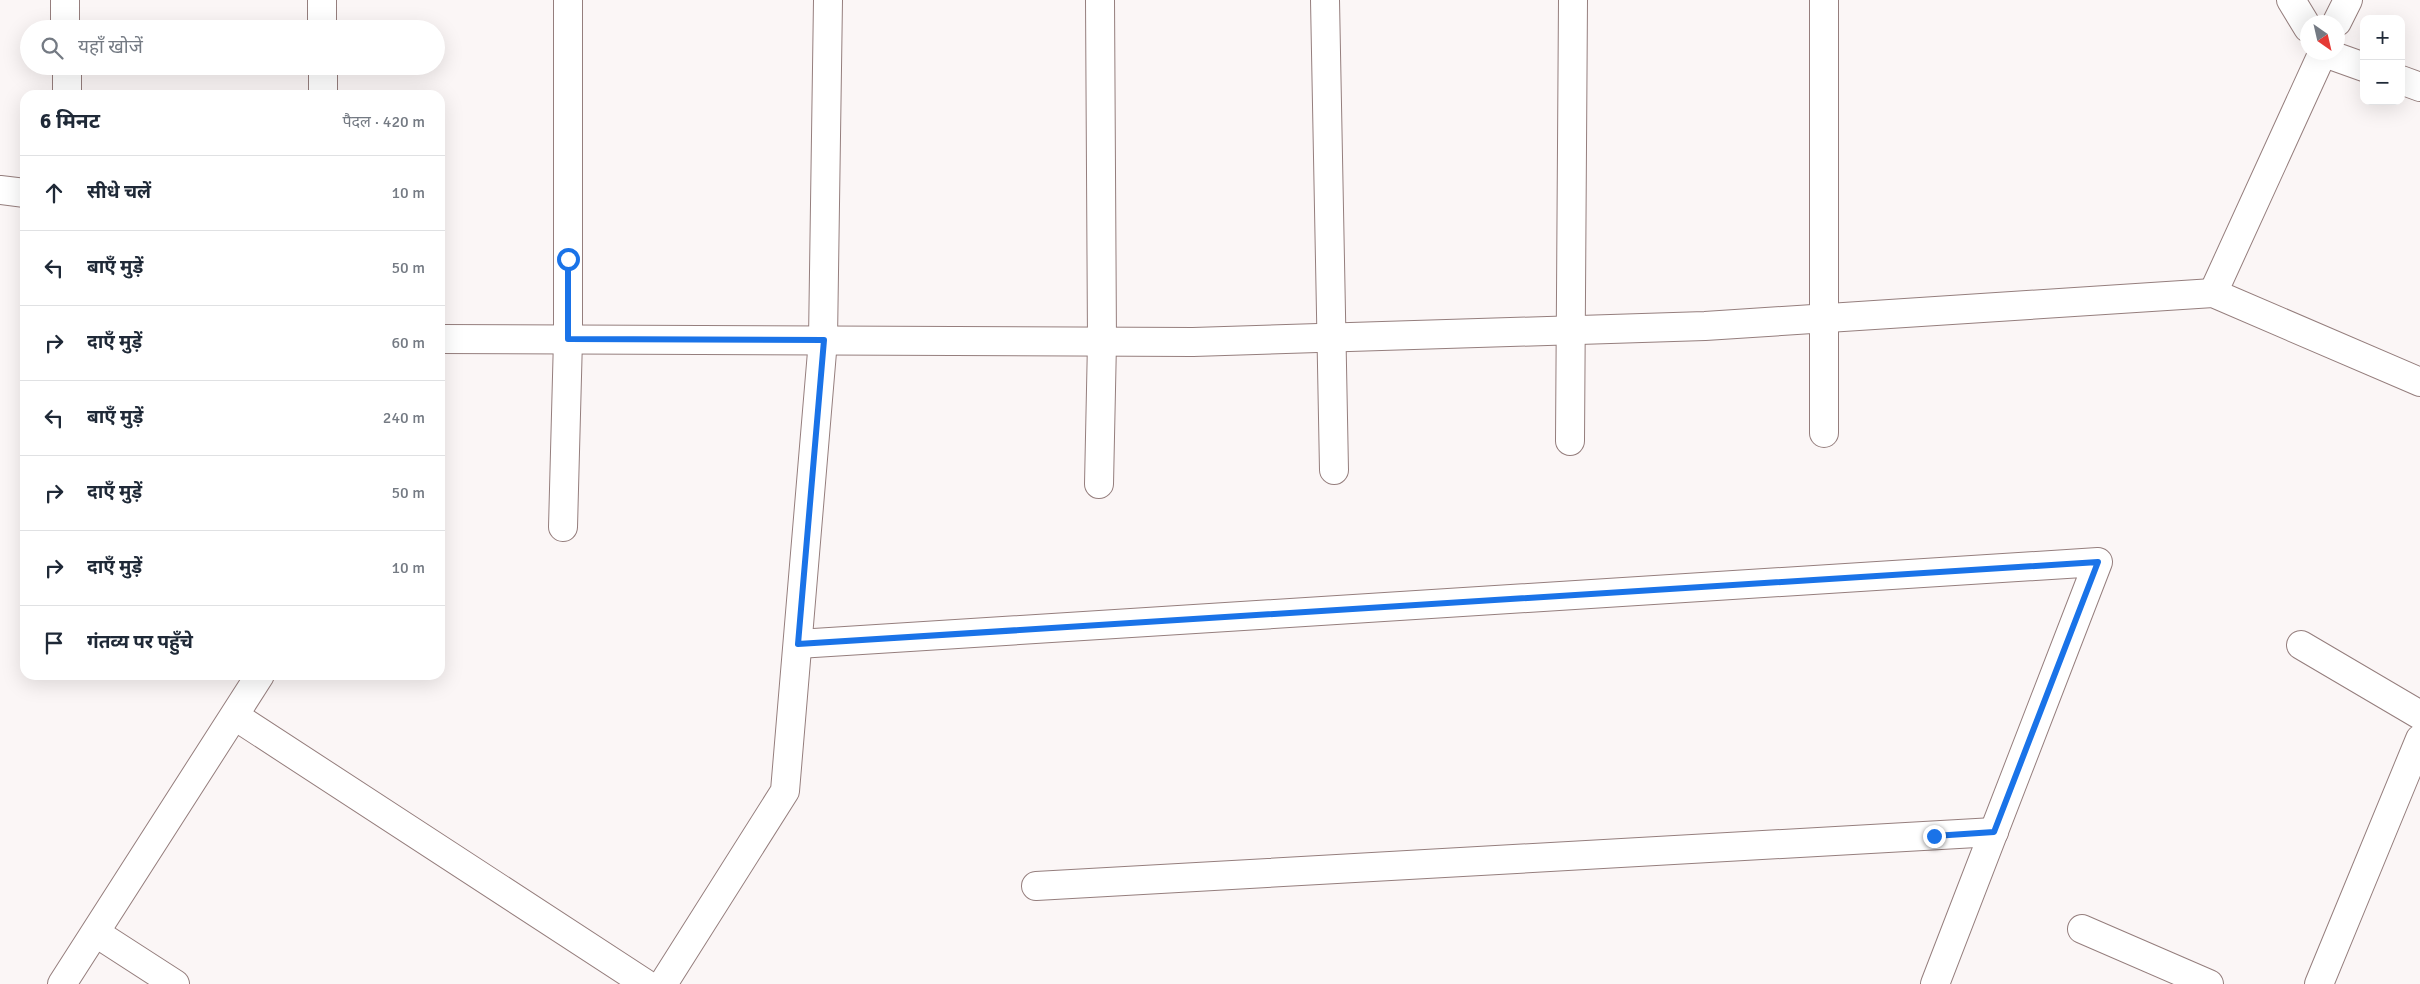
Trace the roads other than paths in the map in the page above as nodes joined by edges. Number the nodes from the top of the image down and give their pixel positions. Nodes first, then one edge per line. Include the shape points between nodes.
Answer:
1 (65, 0) edge
2 (322, 0) edge
3 (568, 0) edge
4 (828, 0) edge
5 (1100, 0) edge
6 (1325, 0) edge
7 (1573, 0) edge
8 (1824, 0) edge
9 (2292, 0) edge
10 (2348, 0) edge
11 (2301, 15) edge
12 (2340, 15) edge
13 (66, 20) edge
14 (322, 20) edge
15 (2319, 60) edge
16 (2343, 60) edge
17 (2360, 66) edge
18 (67, 75) edge
19 (323, 75) edge
20 (2405, 81) edge
21 (2420, 87) edge
22 (68, 90) edge
23 (323, 90) edge
24 (0, 190) edge
25 (20, 192) edge
26 (2213, 293) junction
27 (1824, 317) junction
28 (1573, 330) junction
29 (1330, 338) junction
30 (445, 339) edge
31 (568, 339) junction
32 (824, 340) junction
33 (1102, 342) junction
34 (2420, 382) edge
35 (1824, 433) dead end
36 (1570, 442) dead end
37 (1334, 470) dead end
38 (1099, 484) dead end
39 (563, 527) dead end
40 (798, 644) junction
41 (2301, 645) dead end
42 (257, 680) edge
43 (2420, 715) edge
44 (235, 716) junction
45 (2420, 739) edge
46 (1994, 832) junction
47 (1036, 886) dead end
48 (2082, 929) dead end
49 (96, 933) junction
50 (62, 984) edge
51 (175, 984) edge
52 (646, 984) edge
53 (663, 984) edge
54 (1935, 984) edge
55 (2209, 984) edge
56 (2319, 984) edge

1 - 13 street
2 - 14 street
3 - 31 street
4 - 32 street
5 - 33 street
6 - 29 street
7 - 28 street
8 - 27 street
9 - 11 street
10 - 12 street
15 - 26 street
16 - 17 street
18 - 22 street
19 - 23 street
20 - 21 street
24 - 25 street
26 - 27 street
26 - 34 street
27 - 28 street via 1705,326
27 - 35 street
28 - 29 street
28 - 36 street
29 - 33 street
29 - 37 street
30 - 31 street
31 - 32 street
31 - 39 street
32 - 33 street
32 - 40 street
33 - 38 street
40 - 46 street via 2098,562
40 - 53 street via 786,791
41 - 43 street
42 - 44 street
44 - 49 street
44 - 52 street
45 - 56 street
46 - 47 street
46 - 54 street
48 - 55 street
49 - 50 street
49 - 51 street

